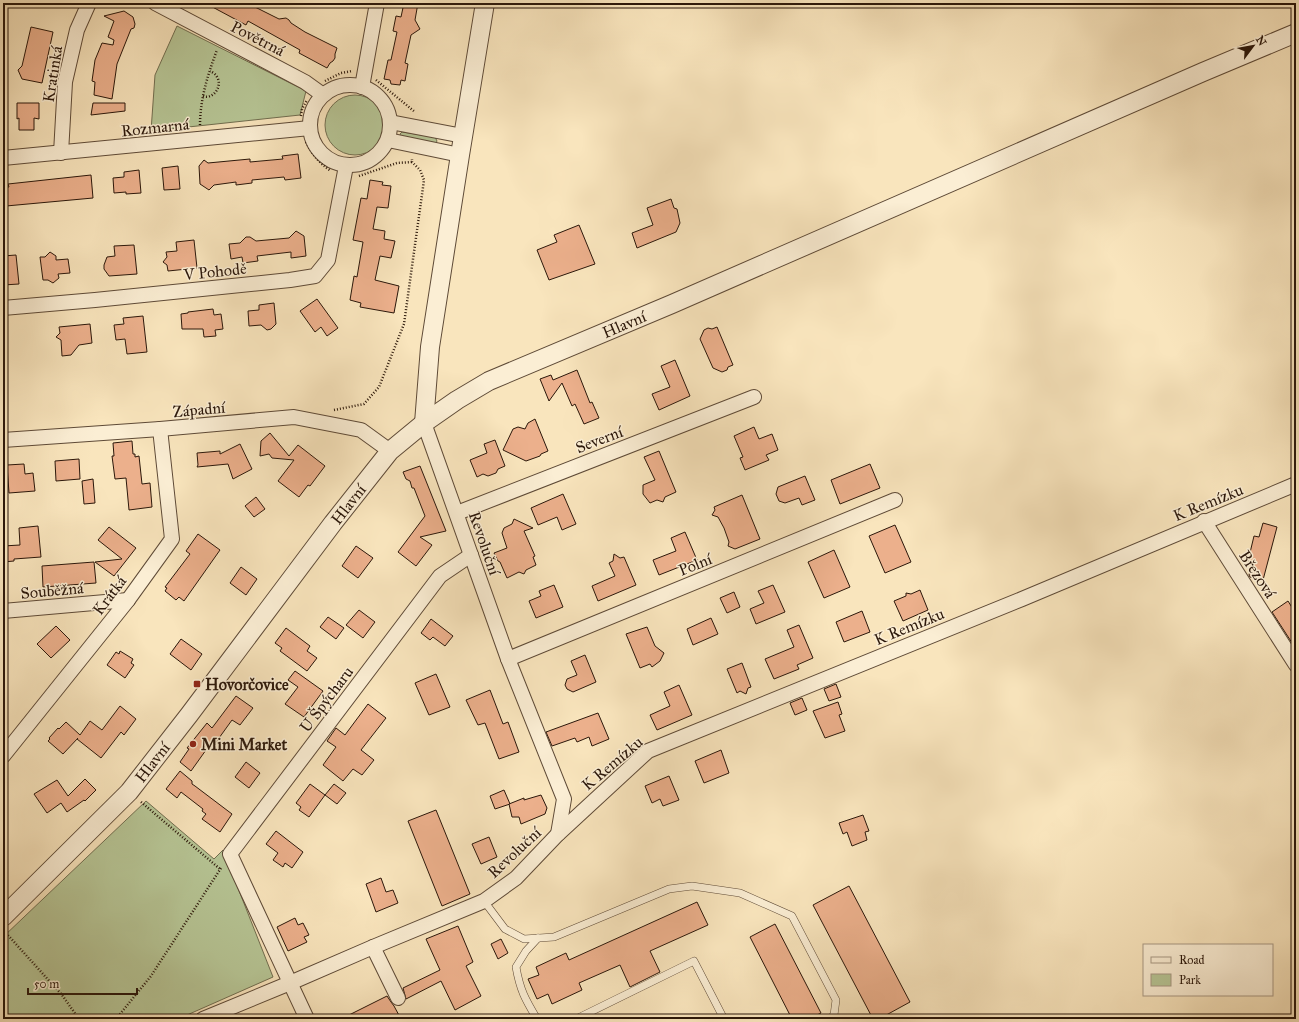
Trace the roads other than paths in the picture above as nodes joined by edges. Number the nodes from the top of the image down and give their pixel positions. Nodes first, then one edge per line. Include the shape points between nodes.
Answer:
1 (89, 3) edge
2 (155, 3) edge
3 (377, 3) edge
4 (485, 3) edge
5 (1296, 33) edge
6 (362, 87) junction
7 (319, 92) junction
8 (390, 122) junction
9 (306, 129) junction
10 (463, 136) junction
11 (388, 140) junction
12 (61, 153) junction
13 (460, 155) junction
14 (3, 158) edge
15 (345, 171) junction
16 (3, 308) edge
17 (754, 396) dead end
18 (424, 423) junction
19 (160, 429) junction
20 (3, 440) edge
21 (390, 451) junction
22 (1296, 484) edge
23 (895, 500) dead end
24 (457, 513) junction
25 (1204, 522) junction
26 (470, 555) junction
27 (128, 600) junction
28 (3, 611) edge
29 (508, 659) junction
30 (1296, 665) edge
31 (3, 756) edge
32 (558, 834) junction
33 (484, 901) junction
34 (3, 917) edge
35 (538, 938) junction
36 (374, 947) junction
37 (290, 984) junction
38 (398, 998) dead end
39 (203, 1019) edge
40 (307, 1019) edge
41 (537, 1019) edge
42 (576, 1019) edge
43 (724, 1019) edge
44 (829, 1019) edge

1 - 12 street, Kratinká via 77,30 65,82
2 - 7 street, Povětrná via 305,82
3 - 6 street
4 - 10 street
5 - 18 street, Hlavní via 489,381
6 - 7 street via 344,85
6 - 8 street via 380,98 387,109
7 - 9 street
8 - 10 street
8 - 11 street
9 - 12 street, Rozmarná
9 - 15 street via 321,153
10 - 13 street
11 - 13 street
11 - 15 street via 381,152 370,160
12 - 14 street, Rozmarná
13 - 18 street via 430,347
15 - 16 street, V Pohodě via 328,260 315,276
17 - 24 street, Severní
18 - 21 street, Hlavní
18 - 24 street, Revoluční
19 - 20 street, Západní
19 - 21 street, Západní via 294,417 361,430
19 - 27 street, Krátká via 172,539
21 - 34 street, Hlavní via 129,792
22 - 25 street, K Remízku
23 - 29 street, Polní
24 - 26 street, Revoluční
25 - 30 street, Březová
25 - 32 street, K Remízku via 648,751
26 - 29 street, Revoluční
26 - 37 street, U Špýcharu via 440,576 230,854
27 - 28 street, Souběžná
27 - 31 street, Krátká
29 - 32 street, Revoluční via 564,799
32 - 33 street, Revoluční via 516,878
33 - 35 lane via 505,928 524,939
33 - 36 street, Revoluční
35 - 41 lane via 516,967 520,986
35 - 44 lane via 554,937 669,888 692,886 740,893 792,916 836,1000 834,1015
36 - 37 street, Revoluční
36 - 38 street
37 - 39 street, Revoluční
37 - 40 street
42 - 43 lane via 694,961

